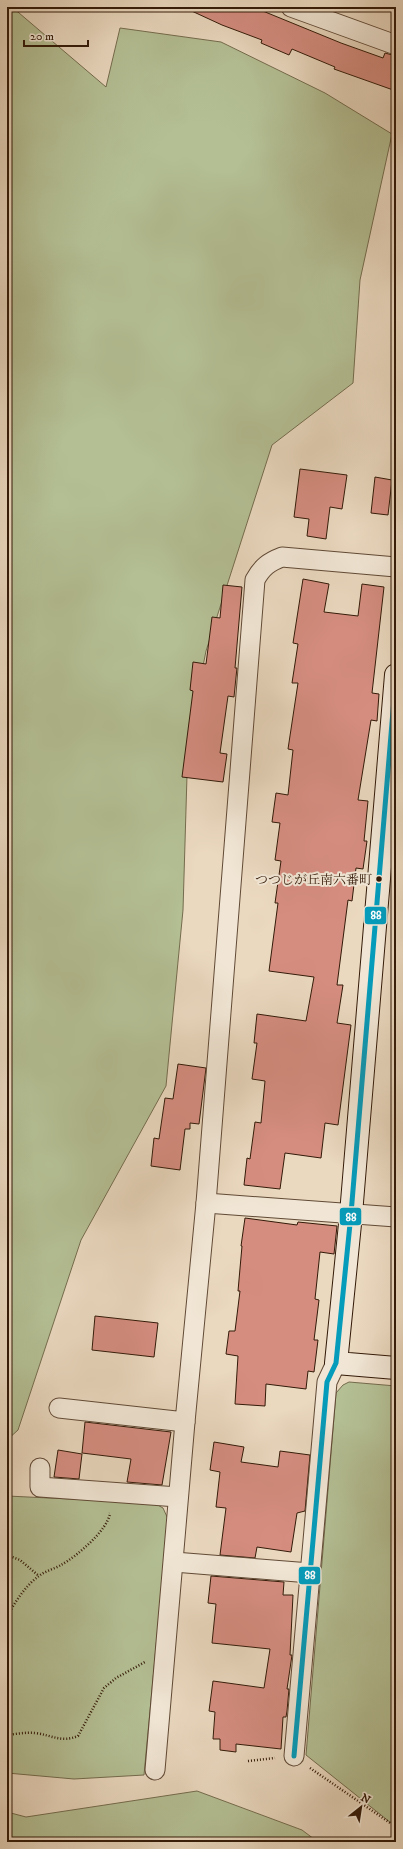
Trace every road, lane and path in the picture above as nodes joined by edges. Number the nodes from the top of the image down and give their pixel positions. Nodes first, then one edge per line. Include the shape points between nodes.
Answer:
1 (299, 8) edge
2 (396, 45) edge
3 (396, 567) edge
4 (396, 675) edge
5 (206, 1203) junction
6 (351, 1214) junction
7 (396, 1218) edge
8 (336, 1363) junction
9 (396, 1368) edge
10 (59, 1408) dead end
11 (185, 1422) junction
12 (40, 1468) dead end
13 (112, 1492) junction
14 (178, 1497) junction
15 (7, 1555) edge
16 (174, 1562) junction
17 (310, 1573) junction
18 (38, 1576) junction
19 (7, 1617) edge
20 (166, 1654) junction
21 (7, 1735) edge
22 (294, 1756) junction
23 (248, 1761) dead end
24 (155, 1770) dead end
25 (396, 1827) edge

1 - 2 street
3 - 5 street via 282,557 261,569 256,580
4 - 6 street
5 - 6 street
5 - 11 street
6 - 7 street
6 - 8 street
8 - 9 street
8 - 17 street via 327,1382
10 - 11 street
11 - 14 street
12 - 13 street via 40,1487
13 - 14 street
13 - 18 path via 110,1515 106,1525 76,1555
14 - 16 street
15 - 18 path via 20,1560
16 - 17 street
16 - 20 street
17 - 22 street
18 - 19 path via 19,1597
20 - 21 path via 148,1660 109,1683 78,1736 59,1739 36,1733
20 - 24 street
22 - 23 path
22 - 25 path

